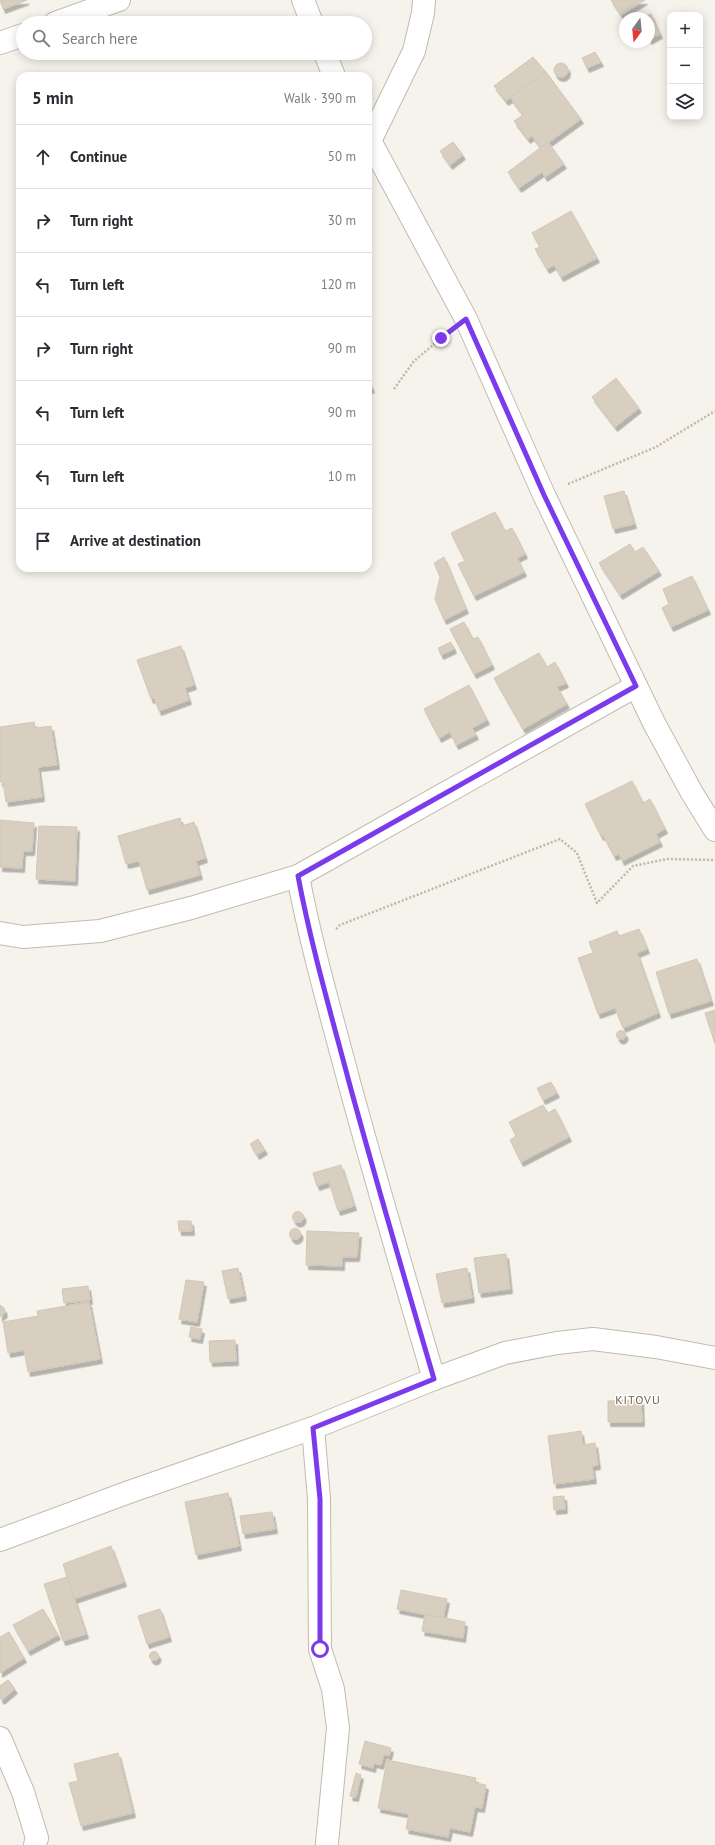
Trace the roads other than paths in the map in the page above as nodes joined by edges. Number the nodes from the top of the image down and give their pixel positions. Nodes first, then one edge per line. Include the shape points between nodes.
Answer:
1 (119, 0) edge
2 (303, 0) edge
3 (424, 0) edge
4 (74, 16) edge
5 (309, 16) edge
6 (16, 37) edge
7 (0, 43) edge
8 (328, 60) edge
9 (332, 72) edge
10 (372, 133) edge
11 (372, 145) edge
12 (636, 686) junction
13 (715, 830) edge
14 (298, 876) junction
15 (0, 933) edge
16 (715, 1358) edge
17 (434, 1379) junction
18 (313, 1428) junction
19 (0, 1540) edge
20 (0, 1738) edge
21 (327, 1843) dead end
22 (35, 1845) edge

1 - 4 street
2 - 5 street
3 - 10 street via 414,52
6 - 7 street
8 - 9 street
11 - 12 street via 466,319 544,495
12 - 13 street via 688,786
12 - 14 street
14 - 15 street via 191,908 100,931 23,937
14 - 17 street via 330,1011
16 - 17 street via 593,1339 505,1353
17 - 18 street
18 - 19 street
18 - 21 street via 320,1499 320,1649 333,1689 338,1728
20 - 22 street via 23,1792 37,1838

